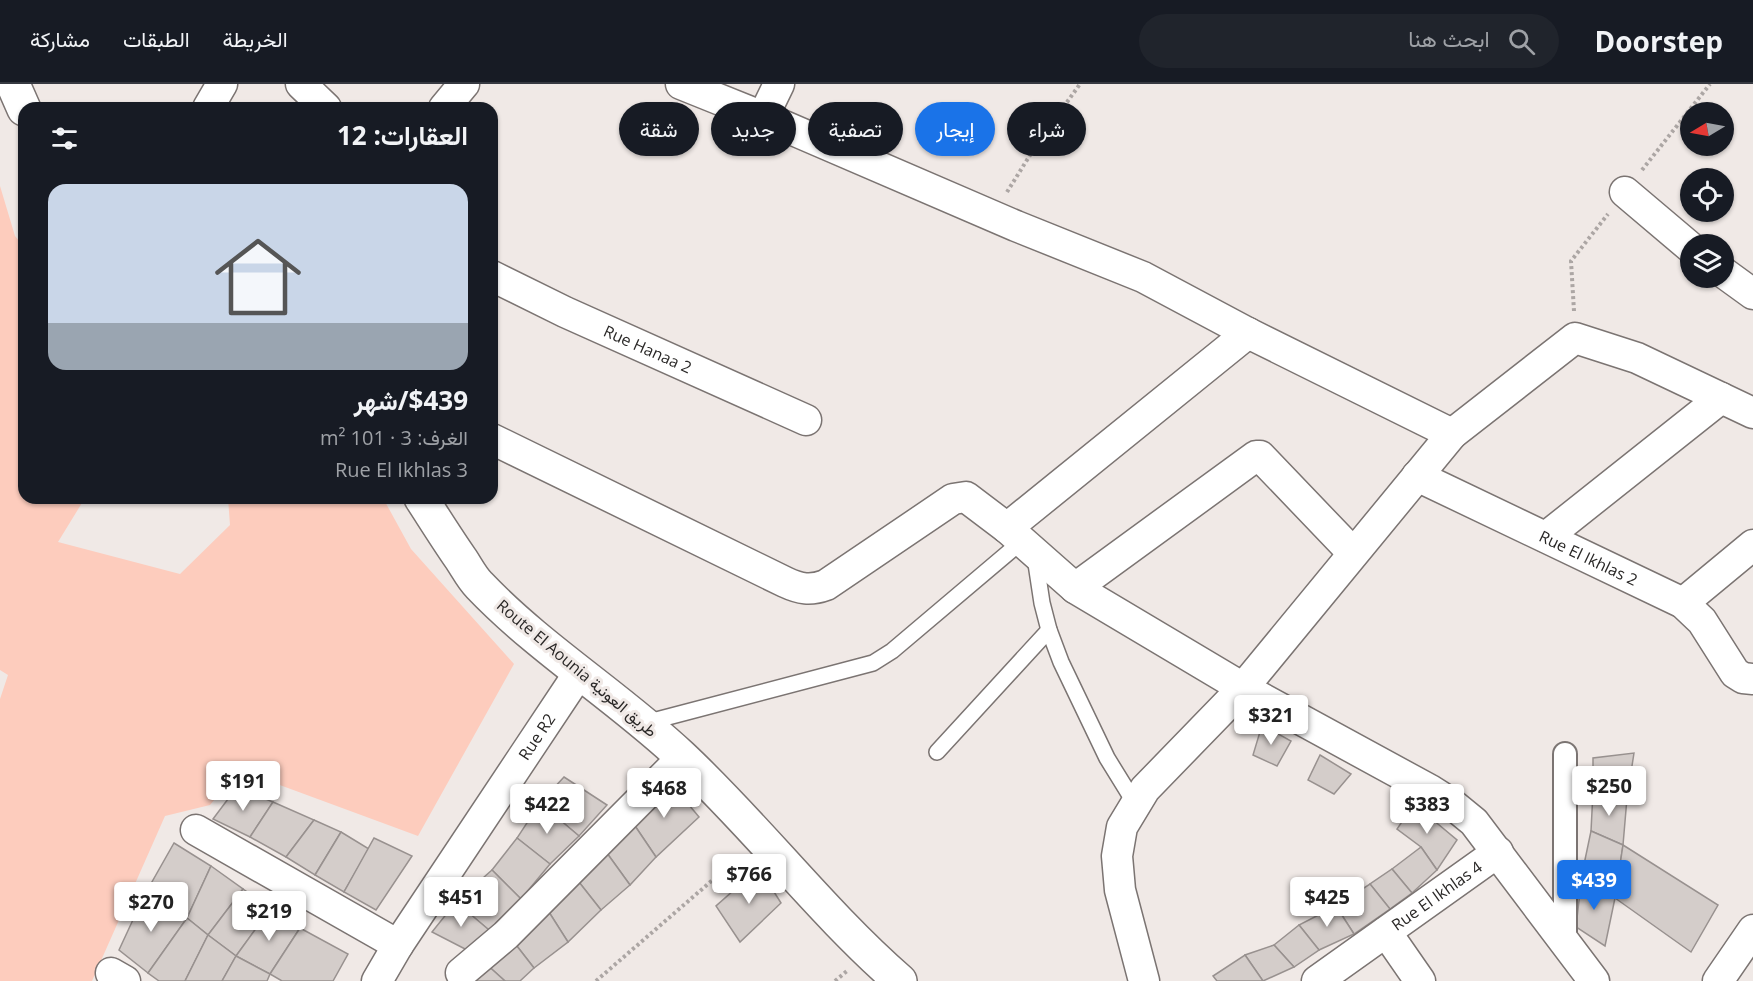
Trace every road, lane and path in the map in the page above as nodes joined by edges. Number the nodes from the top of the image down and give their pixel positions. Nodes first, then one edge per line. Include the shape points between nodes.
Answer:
1 (13, 84) edge
2 (222, 84) edge
3 (301, 84) edge
4 (464, 84) edge
5 (681, 84) edge
6 (779, 84) edge
7 (1080, 84) edge
8 (21, 102) edge
9 (212, 102) edge
10 (320, 102) edge
11 (449, 102) edge
12 (726, 102) edge
13 (770, 102) edge
14 (796, 131) edge
15 (1625, 192) dead end
16 (992, 215) junction
17 (1680, 239) edge
18 (498, 279) edge
19 (1734, 280) edge
20 (1753, 294) edge
21 (1248, 333) junction
22 (1721, 398) junction
23 (1753, 412) edge
24 (806, 420) dead end
25 (1452, 434) junction
26 (498, 442) edge
27 (1417, 476) junction
28 (425, 504) edge
29 (1546, 537) junction
30 (1021, 541) junction
31 (1753, 545) edge
32 (1353, 553) junction
33 (1076, 588) junction
34 (1683, 603) junction
35 (1049, 630) junction
36 (579, 673) junction
37 (1744, 676) edge
38 (1243, 687) junction
39 (645, 723) junction
40 (937, 752) dead end
41 (1565, 754) dead end
42 (683, 757) junction
43 (1136, 805) junction
44 (196, 830) dead end
45 (761, 838) junction
46 (1498, 852) junction
47 (1753, 930) edge
48 (1386, 932) junction
49 (1564, 942) junction
50 (398, 945) junction
51 (461, 973) dead end
52 (378, 981) edge
53 (596, 981) edge
54 (900, 981) edge
55 (1144, 981) edge
56 (1317, 981) edge
57 (1420, 981) edge
58 (1594, 981) edge
59 (1718, 981) edge

1 - 8 street
2 - 9 street
3 - 10 street
4 - 11 street
5 - 12 street
6 - 13 street
7 - 16 path
14 - 16 street
15 - 17 street
16 - 21 street via 1143,277
18 - 24 street, Rue Hanaa 2
19 - 20 street
21 - 25 street
21 - 30 street
22 - 23 street
22 - 25 street via 1637,358 1575,338
22 - 29 street
25 - 27 street
26 - 30 street via 799,588 813,590 825,585 959,497 966,497
27 - 29 street, Rue El Ikhlas 2
27 - 32 street
28 - 36 street, Route El Aounia طريق العونية via 477,583
29 - 34 street, Rue El Ikhlas 2
30 - 33 street
30 - 35 lane
30 - 39 lane via 873,663
31 - 34 street
32 - 33 street via 1256,456
32 - 38 street
33 - 38 street
34 - 37 street, Rue El Ikhlas 2 via 1702,621
35 - 40 lane
35 - 43 lane via 1084,713
36 - 39 street, Route El Aounia طريق العونية
36 - 50 street, Rue R2
38 - 43 street via 1145,789
38 - 46 street via 1452,804 1474,822
39 - 42 street, Route El Aounia طريق العونية
41 - 49 street
42 - 45 street, Route El Aounia طريق العونية
42 - 51 street via 506,935
43 - 55 street via 1122,827 1117,856 1120,890
44 - 50 street
45 - 53 path
45 - 54 street, Route El Aounia طريق العونية via 869,954
46 - 48 street, Rue El Ikhlas 4
46 - 49 street
47 - 59 street
48 - 56 street, Rue El Ikhlas 4
48 - 57 street
49 - 58 street
50 - 52 street, Rue R2

